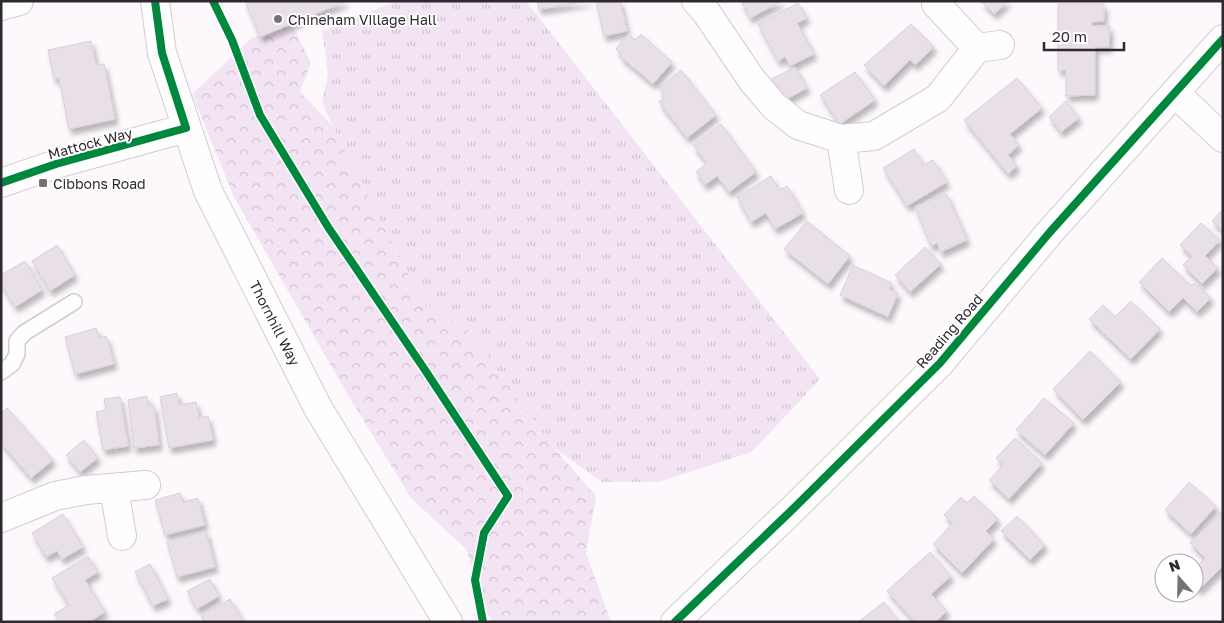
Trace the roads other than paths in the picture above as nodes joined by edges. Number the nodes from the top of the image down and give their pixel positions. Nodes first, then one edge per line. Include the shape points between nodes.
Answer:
1 (19, 1) edge
2 (155, 1) edge
3 (696, 1) edge
4 (936, 4) dead end
5 (1, 6) edge
6 (1223, 38) edge
7 (1176, 93) junction
8 (186, 128) junction
9 (1223, 138) edge
10 (840, 139) junction
11 (1, 183) edge
12 (849, 190) dead end
13 (74, 302) dead end
14 (1, 372) edge
15 (146, 485) dead end
16 (114, 488) junction
17 (2, 514) edge
18 (122, 536) dead end
19 (448, 622) edge
20 (675, 622) edge

1 - 5 street
2 - 8 street, Thornhill Way via 162,53
3 - 10 street via 774,106 798,125
4 - 10 street via 989,47 938,98 874,136
6 - 7 street, Reading Road
7 - 9 street
7 - 20 street, Reading Road via 1050,232 940,363
8 - 11 street, Mattock Way via 56,164
8 - 19 street, Thornhill Way via 208,191 318,408
10 - 12 street
13 - 14 lane via 24,333 12,364
15 - 16 street
16 - 17 street via 56,496
16 - 18 street

